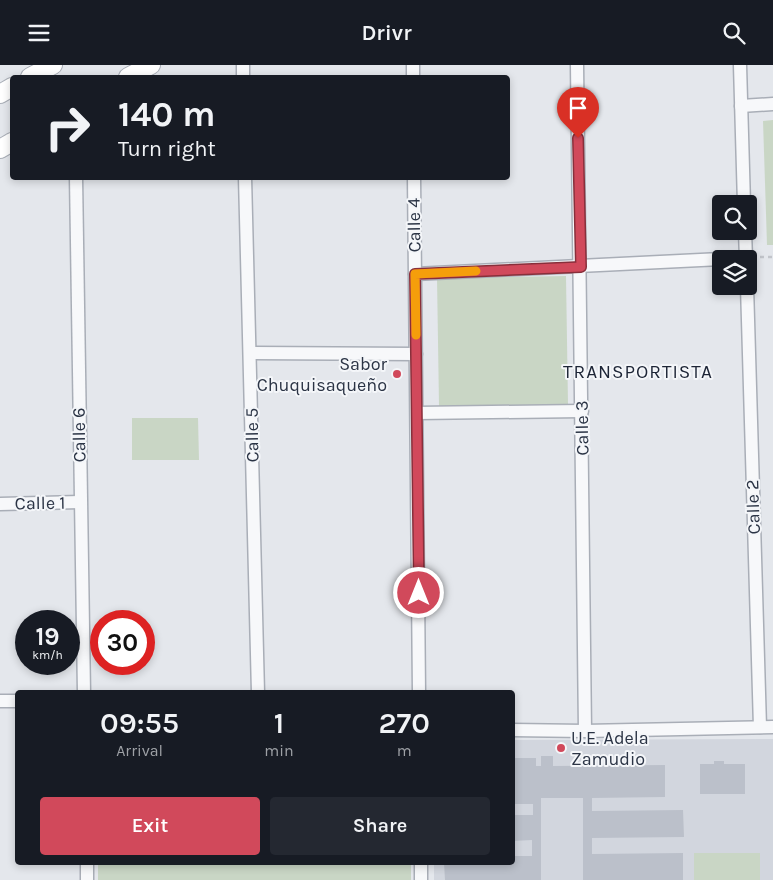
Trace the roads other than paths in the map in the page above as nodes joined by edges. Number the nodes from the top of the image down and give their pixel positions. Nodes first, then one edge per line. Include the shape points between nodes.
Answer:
1 (53, 65) edge
2 (151, 65) edge
3 (577, 65) edge
4 (740, 65) edge
5 (34, 75) edge
6 (132, 75) edge
7 (773, 104) edge
8 (742, 106) junction
9 (76, 180) edge
10 (245, 180) edge
11 (414, 180) edge
12 (744, 195) edge
13 (712, 260) edge
14 (581, 267) junction
15 (415, 274) junction
16 (747, 295) edge
17 (250, 353) junction
18 (416, 354) junction
19 (582, 411) junction
20 (417, 413) junction
21 (80, 502) junction
22 (0, 504) edge
23 (84, 690) edge
24 (258, 690) edge
25 (420, 690) edge
26 (0, 701) edge
27 (15, 701) edge
28 (760, 727) junction
29 (773, 727) edge
30 (515, 730) edge
31 (585, 731) junction
32 (87, 865) edge
33 (421, 865) edge
34 (88, 880) edge
35 (421, 880) edge

1 - 5 main road
2 - 6 main road
3 - 14 street, Calle 3
4 - 8 street
7 - 8 street
8 - 12 street
9 - 21 street, Calle 6
10 - 17 street, Calle 5
11 - 15 street, Calle 4
13 - 14 street
14 - 15 street
14 - 19 street, Calle 3
15 - 18 street, Calle 4
16 - 28 street, Calle 2
17 - 18 street
17 - 24 street, Calle 5
18 - 20 street, Calle 4
19 - 20 street
19 - 31 street, Calle 3
20 - 25 street, Calle 4
21 - 22 street, Calle 1
21 - 23 street, Calle 6
26 - 27 street
28 - 29 street
28 - 31 street
30 - 31 street
32 - 34 street
33 - 35 street

